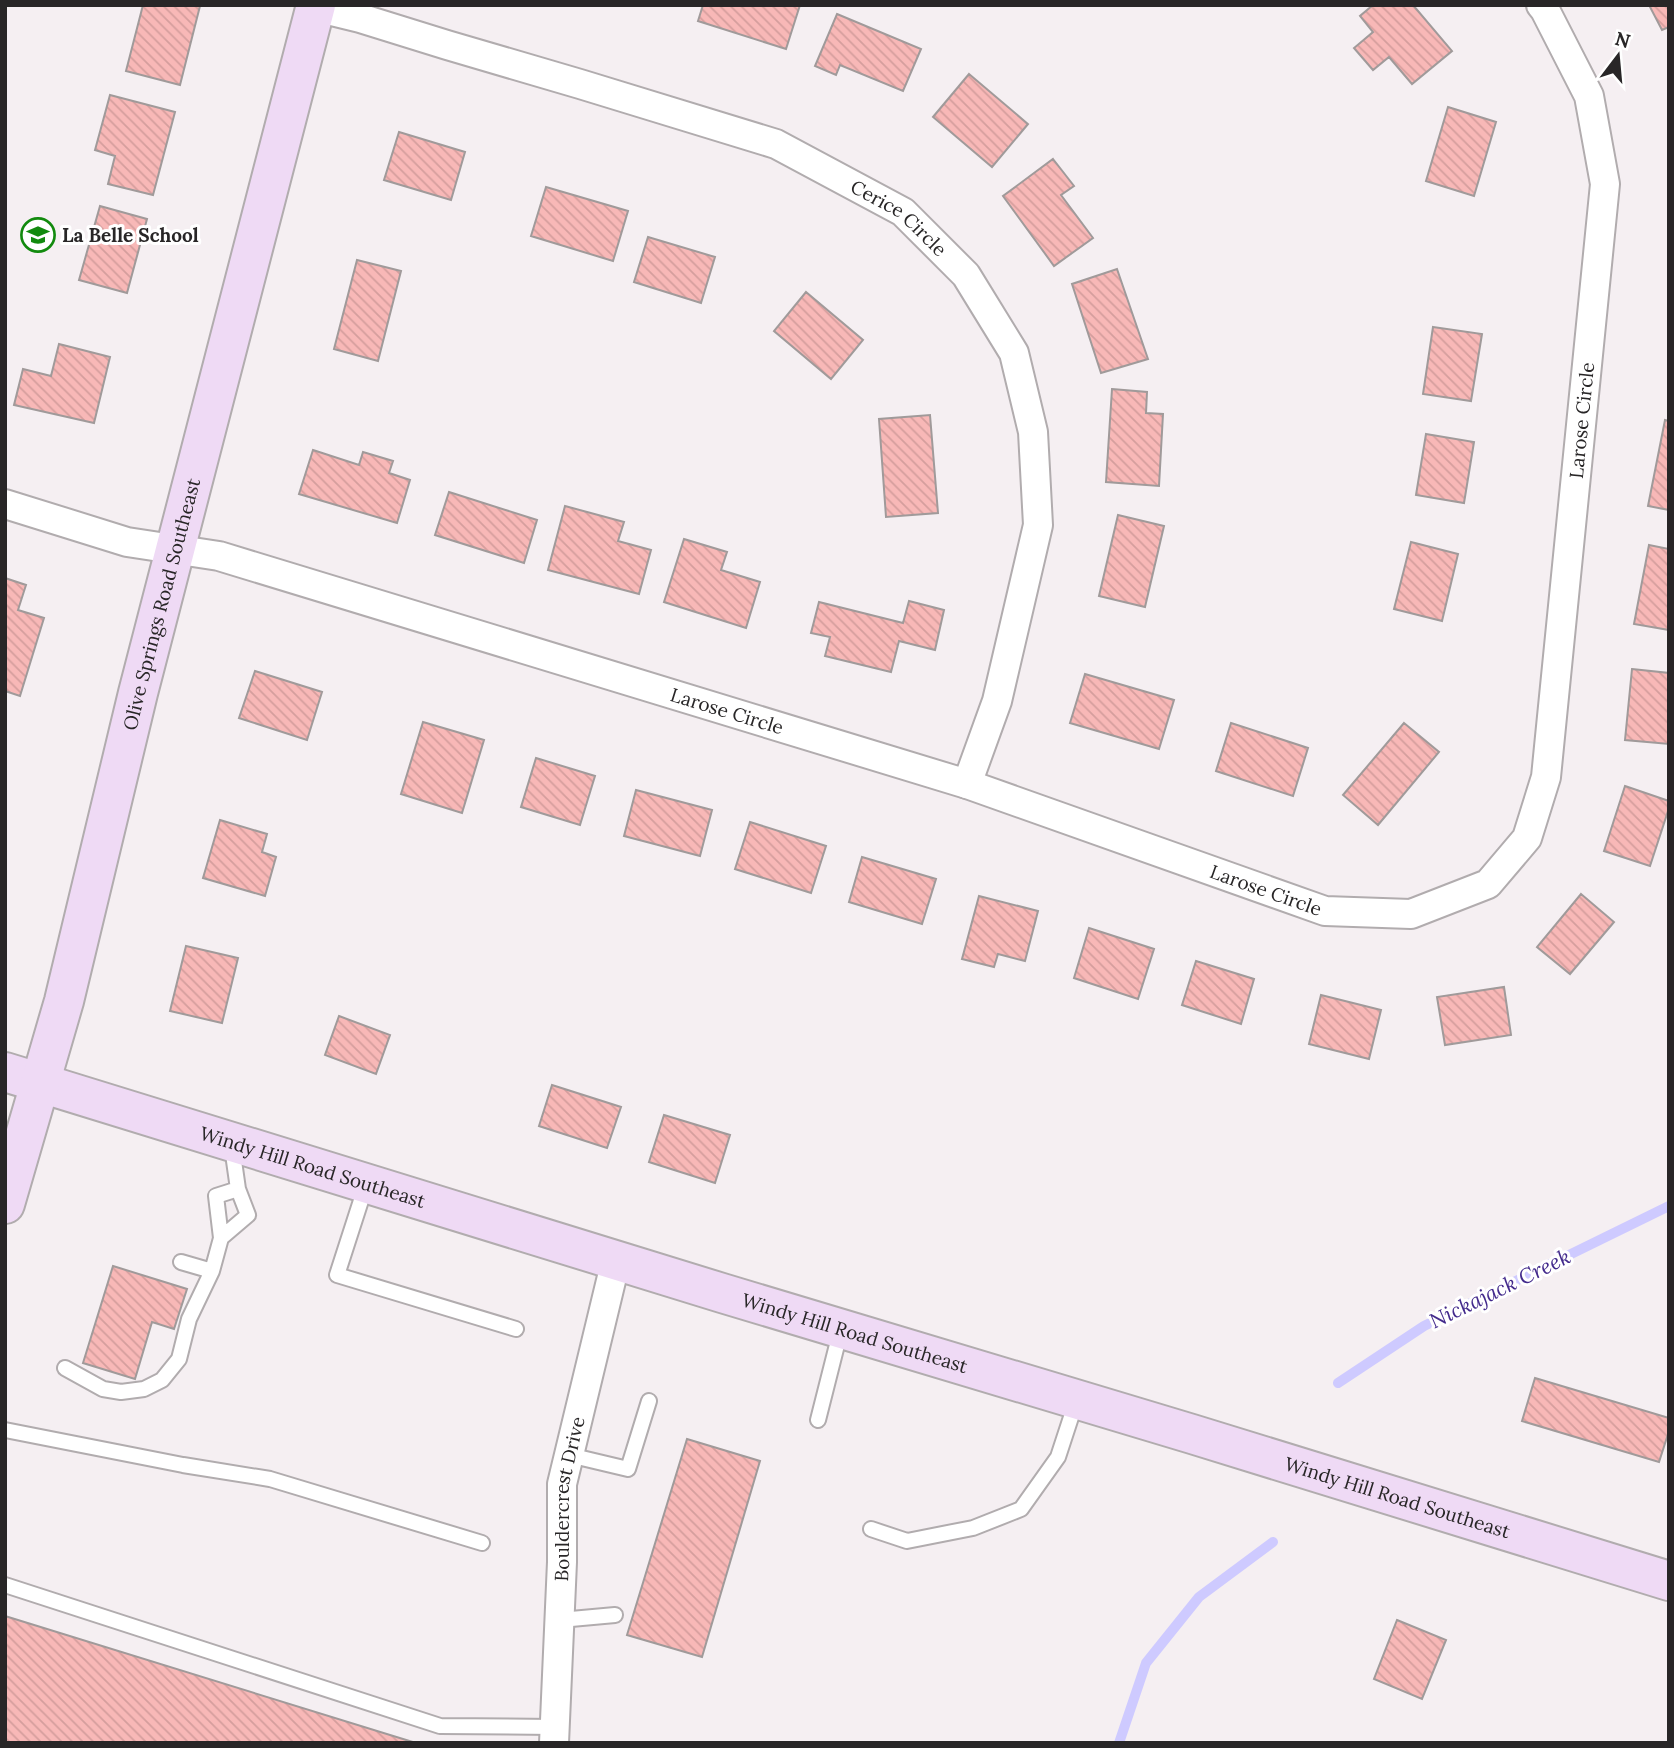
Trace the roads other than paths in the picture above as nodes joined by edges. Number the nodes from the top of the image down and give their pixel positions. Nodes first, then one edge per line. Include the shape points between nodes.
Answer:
1 (1541, 5) edge
2 (316, 6) edge
3 (5, 503) edge
4 (174, 549) junction
5 (967, 784) junction
6 (23, 1078) edge
7 (231, 1142) junction
8 (367, 1183) junction
9 (238, 1189) junction
10 (5, 1204) edge
11 (221, 1238) junction
12 (616, 1260) junction
13 (181, 1262) dead end
14 (212, 1270) junction
15 (841, 1328) junction
16 (516, 1329) dead end
17 (65, 1368) dead end
18 (1077, 1399) junction
19 (649, 1401) dead end
20 (818, 1420) dead end
21 (5, 1430) edge
22 (569, 1455) junction
23 (871, 1529) dead end
24 (482, 1543) dead end
25 (1669, 1581) edge
26 (5, 1585) edge
27 (615, 1615) dead end
28 (560, 1620) junction
29 (499, 1726) junction
30 (555, 1735) edge
31 (494, 1743) edge

1 - 5 street, Larose Circle via 1589,96 1605,184 1546,777 1527,838 1488,884 1411,914 1325,911
2 - 4 main road, Olive Springs Road Southeast
2 - 5 street, Cerice Circle via 776,144 903,212 966,275 1014,353 1033,432 1038,526 997,701
3 - 4 street, Larose Circle via 127,542
4 - 5 street, Larose Circle via 219,556
4 - 6 main road, Olive Springs Road Southeast via 64,1001
6 - 7 main road, Windy Hill Road Southeast
6 - 10 main road, Olive Springs Road Southeast
7 - 8 main road, Windy Hill Road Southeast
7 - 9 lane
8 - 12 main road, Windy Hill Road Southeast
8 - 16 lane via 337,1275
9 - 11 lane via 248,1215
9 - 11 lane via 216,1196
11 - 14 lane
12 - 15 main road, Windy Hill Road Southeast
12 - 22 street, Bouldercrest Drive
13 - 14 lane
14 - 17 lane via 189,1319 179,1359 162,1380 144,1389 121,1392 103,1389
15 - 18 main road, Windy Hill Road Southeast
15 - 20 lane
18 - 23 lane via 1058,1457 1021,1509 973,1528 907,1541
18 - 25 main road, Windy Hill Road Southeast
19 - 22 lane via 628,1469
21 - 24 lane via 270,1479
22 - 28 street, Bouldercrest Drive via 562,1484
26 - 29 lane via 440,1726
27 - 28 lane
28 - 30 street, Bouldercrest Drive
29 - 30 lane
29 - 31 lane

